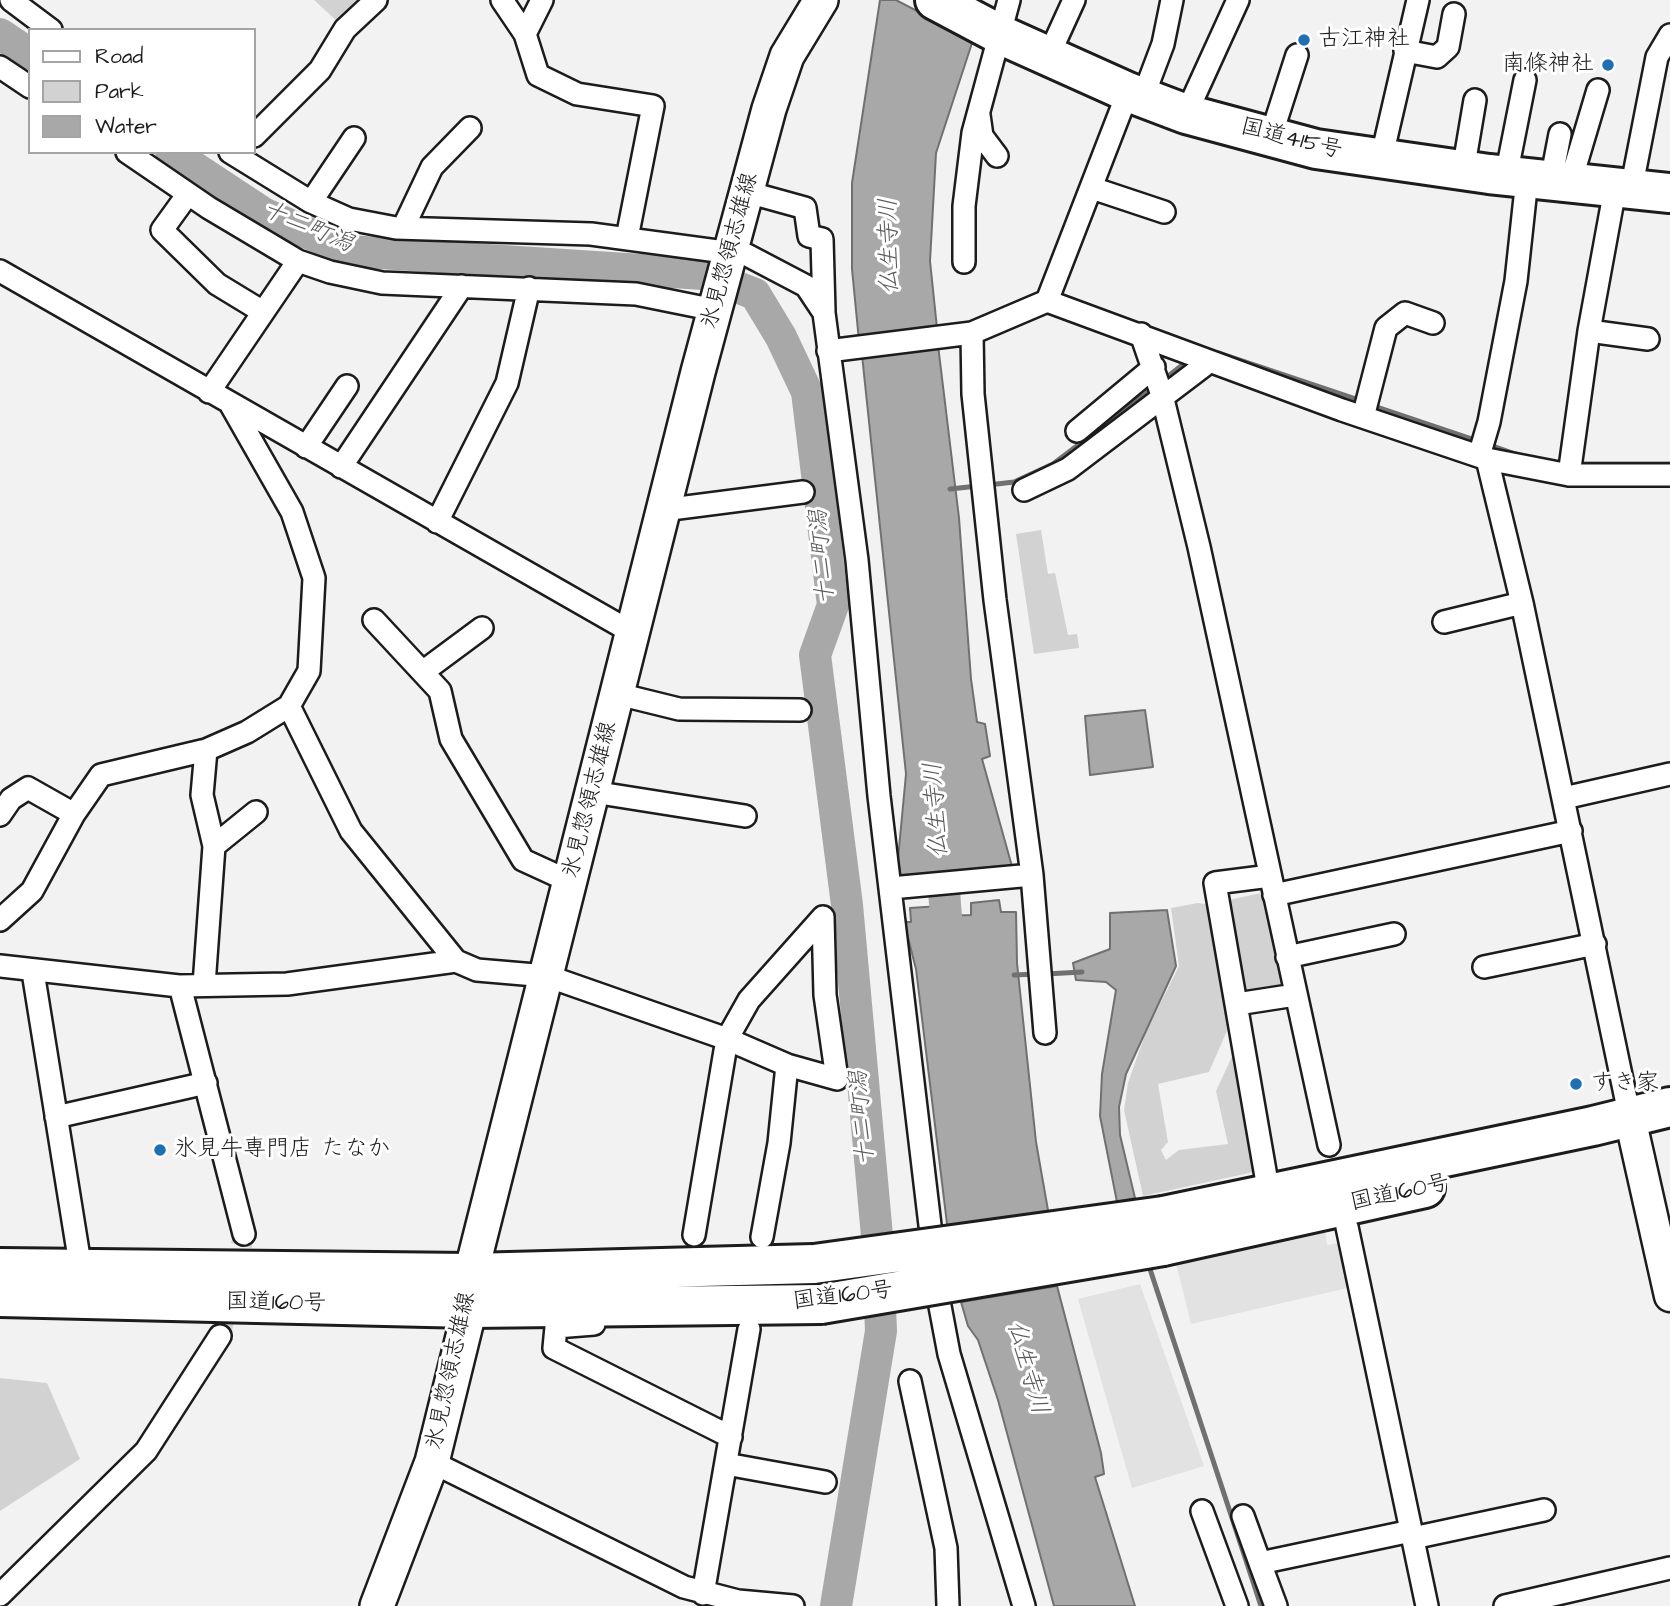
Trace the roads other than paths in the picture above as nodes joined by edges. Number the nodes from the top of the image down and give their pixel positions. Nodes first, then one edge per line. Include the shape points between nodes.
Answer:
1 (11, 0) edge
2 (376, 0) edge
3 (502, 0) edge
4 (542, 0) edge
5 (821, 0) edge
6 (935, 0) edge
7 (1074, 0) edge
8 (1172, 0) edge
9 (1238, 0) edge
10 (1418, 0) edge
11 (1454, 14) dead end
12 (998, 20) edge
13 (48, 28) edge
14 (525, 34) junction
15 (1670, 35) edge
16 (1405, 51) junction
17 (1297, 55) dead end
18 (1048, 57) junction
19 (0, 67) edge
20 (1525, 80) dead end
21 (28, 86) edge
22 (1598, 90) dead end
23 (1135, 95) junction
24 (1475, 100) dead end
25 (979, 113) junction
26 (1186, 114) junction
27 (470, 128) dead end
28 (256, 134) edge
29 (1560, 134) dead end
30 (1271, 136) junction
31 (354, 138) dead end
32 (130, 154) edge
33 (236, 154) edge
34 (997, 156) dead end
35 (1381, 160) junction
36 (1463, 171) junction
37 (1538, 180) junction
38 (1092, 188) junction
39 (1623, 189) junction
40 (747, 192) junction
41 (1670, 193) edge
42 (188, 194) junction
43 (311, 202) junction
44 (1164, 212) dead end
45 (403, 228) junction
46 (627, 238) junction
47 (730, 257) junction
48 (298, 261) junction
49 (964, 262) dead end
50 (0, 271) edge
51 (462, 286) junction
52 (529, 288) junction
53 (1047, 301) junction
54 (716, 307) junction
55 (263, 312) junction
56 (824, 313) junction
57 (1433, 323) dead end
58 (1589, 331) junction
59 (965, 334) junction
60 (1141, 334) junction
61 (1648, 339) dead end
62 (828, 351) junction
63 (1209, 362) junction
64 (1154, 367) junction
65 (347, 386) dead end
66 (209, 392) junction
67 (1162, 395) junction
68 (231, 404) junction
69 (1363, 417) junction
70 (1077, 431) dead end
71 (306, 447) junction
72 (1483, 458) junction
73 (341, 467) junction
74 (1569, 475) junction
75 (1670, 475) edge
76 (1024, 490) dead end
77 (803, 492) dead end
78 (663, 510) junction
79 (437, 522) junction
80 (1522, 603) junction
81 (374, 620) dead end
82 (1444, 622) dead end
83 (482, 628) dead end
84 (633, 632) junction
85 (424, 671) junction
86 (618, 694) junction
87 (289, 706) junction
88 (800, 710) dead end
89 (206, 750) junction
90 (1670, 774) edge
91 (593, 792) junction
92 (1564, 798) junction
93 (256, 812) dead end
94 (74, 814) junction
95 (0, 815) edge
96 (745, 816) dead end
97 (1571, 831) junction
98 (214, 846) junction
99 (1032, 875) junction
100 (571, 882) junction
101 (1272, 885) junction
102 (891, 888) junction
103 (0, 920) edge
104 (1394, 934) dead end
105 (1595, 944) junction
106 (1287, 957) junction
107 (456, 961) junction
108 (0, 966) edge
109 (1483, 967) dead end
110 (33, 972) junction
111 (547, 976) junction
112 (204, 985) junction
113 (180, 986) junction
114 (1295, 995) junction
115 (1237, 1004) junction
116 (1045, 1033) dead end
117 (727, 1039) junction
118 (787, 1065) junction
119 (205, 1083) junction
120 (1670, 1107) edge
121 (56, 1117) junction
122 (1645, 1132) edge
123 (1329, 1145) dead end
124 (1269, 1194) junction
125 (1347, 1227) dead end
126 (1163, 1231) junction
127 (244, 1234) tunnel mouth
128 (694, 1235) dead end
129 (762, 1237) dead end
130 (0, 1268) edge
131 (81, 1270) junction
132 (471, 1291) junction
133 (1670, 1296) edge
134 (0, 1297) edge
135 (661, 1306) junction
136 (749, 1329) dead end
137 (220, 1336) tunnel mouth
138 (910, 1381) dead end
139 (731, 1437) junction
140 (432, 1462) junction
141 (726, 1464) junction
142 (825, 1482) dead end
143 (1544, 1510) dead end
144 (1202, 1511) dead end
145 (1243, 1516) dead end
146 (1412, 1534) junction
147 (1259, 1563) junction
148 (1670, 1568) edge
149 (704, 1594) junction
150 (0, 1595) edge
151 (377, 1606) edge
152 (791, 1606) edge
153 (948, 1606) edge
154 (1024, 1606) edge
155 (1237, 1606) edge
156 (1276, 1606) edge
157 (1427, 1606) edge
158 (1505, 1606) edge

1 - 13 street
2 - 28 street via 345,29 320,70
3 - 14 street
4 - 14 street
5 - 40 main road, 氷見惣領志雄線 via 787,56
6 - 12 highway, 国道415号
7 - 18 street
8 - 23 street via 1163,44
9 - 26 street
10 - 16 street
11 - 16 street via 1448,47 1437,57
12 - 18 highway, 国道415号
12 - 25 street
14 - 46 street via 538,75 555,85 577,94 653,106
15 - 39 street via 1657,57
16 - 35 street
17 - 30 street
18 - 23 highway, 国道415号
19 - 21 street
20 - 37 street
22 - 37 street
23 - 26 highway, 国道415号
23 - 38 street
24 - 36 street
25 - 34 street via 982,135
25 - 49 street via 964,206
26 - 30 highway, 国道415号
27 - 45 street via 432,167
29 - 37 street
30 - 35 highway, 国道415号
31 - 43 street
32 - 42 street
33 - 43 street
35 - 36 highway, 国道415号
36 - 37 highway, 国道415号
37 - 39 highway, 国道415号
37 - 72 street
38 - 44 street
38 - 53 street
39 - 41 highway, 国道415号
39 - 58 street
40 - 47 main road, 氷見惣領志雄線
40 - 56 street via 805,208 809,236 822,239
42 - 48 street
42 - 55 street via 163,230 217,284
43 - 45 street via 349,219
45 - 46 street
46 - 47 street
47 - 54 main road, 氷見惣領志雄線
47 - 56 street via 747,255 806,286
48 - 51 street via 382,283
48 - 55 street
50 - 66 street
51 - 52 street
51 - 73 street
52 - 54 street via 636,294
52 - 79 street via 507,383
53 - 59 street
53 - 60 street
54 - 78 main road, 氷見惣領志雄線
55 - 66 street
56 - 62 street
57 - 69 street via 1405,313 1386,327
58 - 61 street
58 - 74 street
59 - 62 street
59 - 99 street
60 - 63 street
60 - 64 street
62 - 102 street via 857,560
63 - 67 street
63 - 69 street
64 - 67 street
64 - 70 street
65 - 71 street
66 - 68 street
67 - 76 street via 1068,469
67 - 101 street
68 - 71 street
68 - 87 street via 292,512 314,578 309,671
69 - 72 street
71 - 73 street
72 - 74 street
72 - 80 street
73 - 79 street
74 - 75 street
77 - 78 street
78 - 84 main road, 氷見惣領志雄線
79 - 84 street
80 - 82 street
80 - 92 street
81 - 85 street
83 - 85 street
84 - 86 main road, 氷見惣領志雄線
85 - 100 street via 440,691 450,738 523,860
86 - 88 street via 679,709
86 - 91 main road, 氷見惣領志雄線
87 - 89 street
87 - 107 street via 351,831
89 - 94 street via 101,775
89 - 98 street via 202,795
90 - 92 street
91 - 96 street
91 - 100 main road, 氷見惣領志雄線
92 - 97 street
93 - 98 street
94 - 95 street via 28,788 11,799
94 - 103 street via 32,891
97 - 101 street
97 - 105 street
98 - 112 street
99 - 102 street
99 - 116 street
100 - 111 main road, 氷見惣領志雄線
101 - 106 street
101 - 115 street via 1215,883
102 - 154 street via 939,1301 949,1353
104 - 106 street
105 - 109 street
105 - 122 street
106 - 114 street
107 - 111 street via 477,970
107 - 112 street via 287,984
108 - 110 street
110 - 113 street
110 - 121 street
111 - 117 street
111 - 132 main road, 氷見惣領志雄線
112 - 113 street
113 - 119 street
114 - 115 street
114 - 123 street
115 - 124 street
117 - 118 street
117 - 118 street via 749,1000 822,917 825,995 837,1079
117 - 128 street
118 - 129 street
119 - 121 street
119 - 127 street
120 - 122 highway, 国道160号
121 - 131 street
122 - 124 highway, 国道160号
122 - 126 highway, 国道160号
122 - 133 street
124 - 126 highway, 国道160号
125 - 146 street
126 - 132 highway, 国道160号, bridge
126 - 135 highway, 国道160号, bridge via 821,1304
130 - 131 highway, 国道160号
131 - 132 highway, 国道160号
132 - 134 highway, 国道160号
132 - 135 highway, 国道160号
132 - 140 main road, 氷見惣領志雄線
135 - 139 street via 632,1322 556,1327 554,1348
136 - 139 street
137 - 150 street via 146,1451
138 - 153 street via 946,1548
139 - 141 street
140 - 149 street
140 - 151 main road, 氷見惣領志雄線
141 - 142 street
141 - 149 street
143 - 146 street
144 - 155 street
145 - 147 street
146 - 147 street
146 - 157 street
147 - 156 street
148 - 158 street
149 - 152 street

